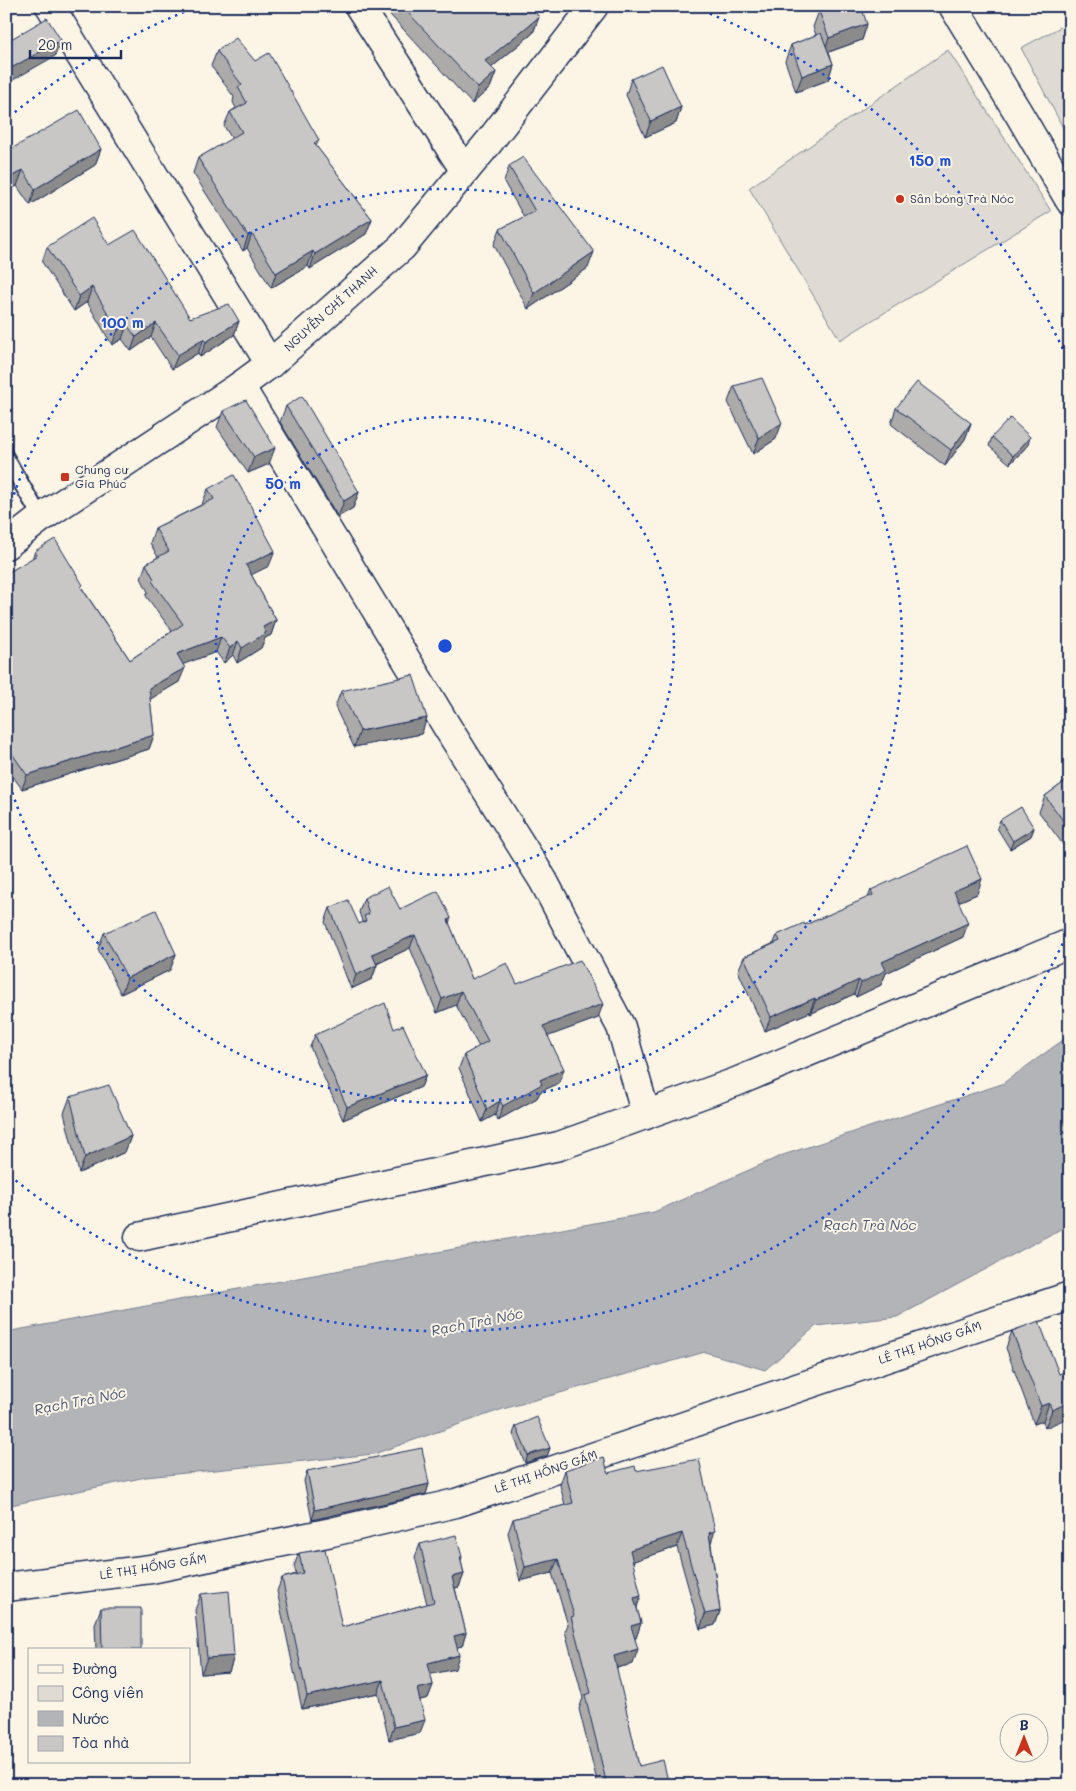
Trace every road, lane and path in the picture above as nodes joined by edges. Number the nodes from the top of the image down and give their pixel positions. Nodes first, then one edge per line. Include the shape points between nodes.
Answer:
1 (50, 6) edge
2 (359, 6) edge
3 (594, 6) edge
4 (953, 6) edge
5 (465, 171) junction
6 (1070, 201) edge
7 (270, 364) junction
8 (240, 386) junction
9 (6, 457) edge
10 (41, 518) junction
11 (6, 545) edge
12 (1070, 943) edge
13 (646, 1115) junction
14 (139, 1237) dead end
15 (1070, 1296) edge
16 (6, 1587) edge

1 - 7 street
2 - 5 street
3 - 5 street, NGUYỄN CHÍ THANH
4 - 6 street
5 - 7 street, NGUYỄN CHÍ THANH via 402,247
7 - 8 street, NGUYỄN CHÍ THANH
8 - 10 street, NGUYỄN CHÍ THANH
8 - 13 street via 448,730 543,880 622,1027
9 - 10 lane
10 - 11 street, NGUYỄN CHÍ THANH
12 - 13 street via 736,1082
13 - 14 street via 559,1146
15 - 16 street, LÊ THỊ HỒNG GẤM via 456,1503 151,1570

